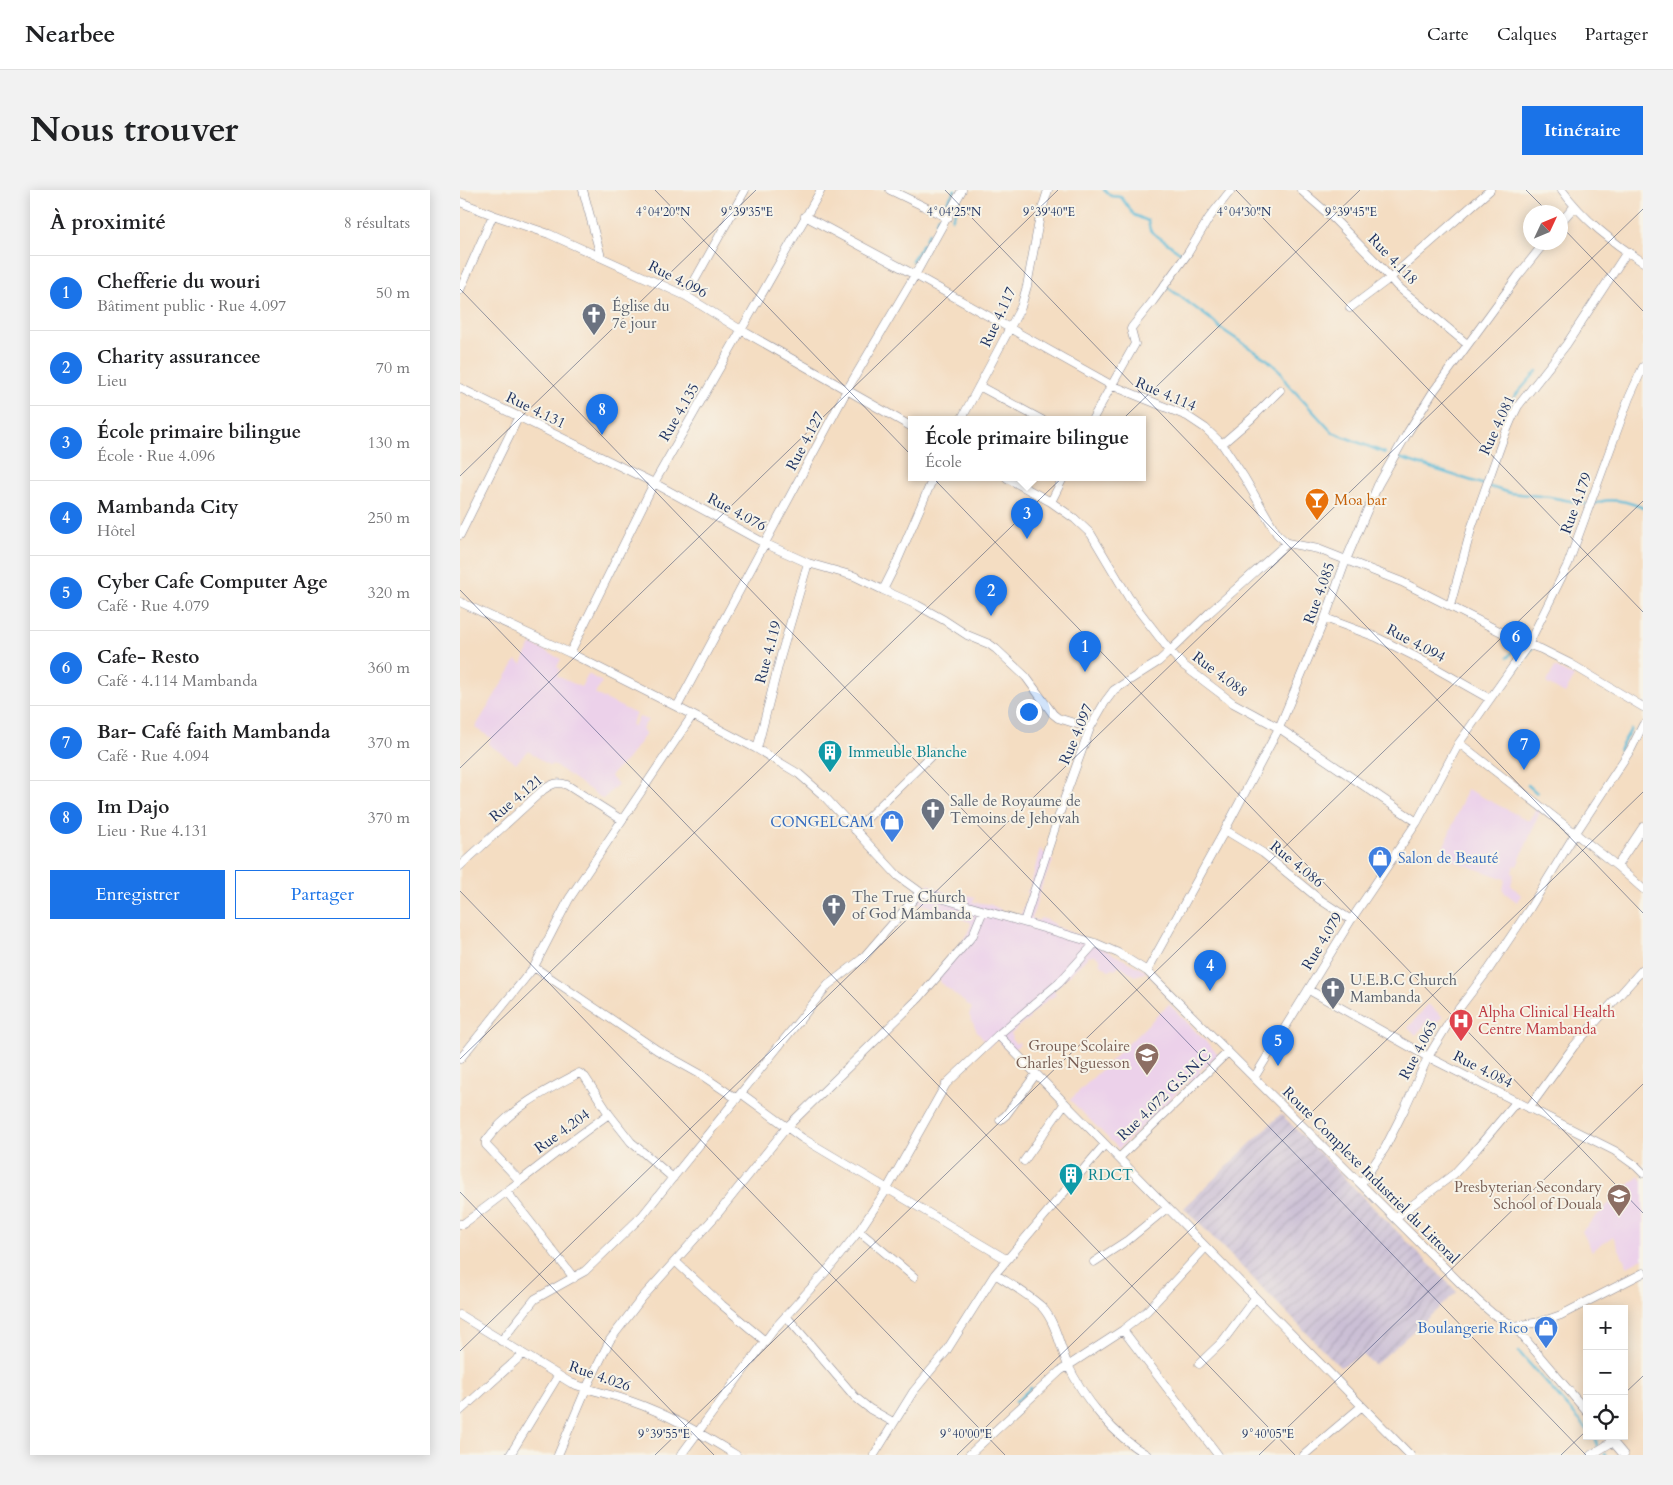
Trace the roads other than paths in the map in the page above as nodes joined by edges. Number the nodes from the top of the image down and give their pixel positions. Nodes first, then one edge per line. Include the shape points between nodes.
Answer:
1 (583, 190) edge
2 (745, 190) edge
3 (821, 190) edge
4 (890, 190) edge
5 (962, 190) edge
6 (1048, 190) edge
7 (1231, 190) edge
8 (1302, 190) edge
9 (1490, 190) edge
10 (1562, 190) edge
11 (460, 202) edge
12 (1574, 206) junction
13 (1568, 213) edge
14 (494, 215) junction
15 (805, 216) junction
16 (948, 218) junction
17 (1539, 250) edge
18 (1627, 252) junction
19 (601, 257) junction
20 (1643, 262) edge
21 (915, 275) junction
22 (1390, 278) junction
23 (460, 290) edge
24 (686, 296) junction
25 (1350, 308) dead end
26 (1010, 328) junction
27 (741, 330) junction
28 (1467, 344) junction
29 (1643, 367) edge
30 (1111, 385) junction
31 (979, 386) junction
32 (460, 388) edge
33 (847, 390) junction
34 (1280, 390) dead end
35 (519, 416) junction
36 (963, 416) edge
37 (1035, 416) edge
38 (1094, 416) edge
39 (908, 425) edge
40 (1222, 444) junction
41 (932, 481) edge
42 (1012, 481) edge
43 (1062, 481) edge
44 (654, 483) junction
45 (1051, 502) junction
46 (460, 535) edge
47 (1287, 543) junction
48 (766, 544) junction
49 (1346, 560) junction
50 (808, 562) junction
51 (883, 590) junction
52 (460, 602) edge
53 (1450, 606) junction
54 (1325, 618) junction
55 (1528, 645) junction
56 (1170, 651) junction
57 (570, 654) junction
58 (1490, 699) junction
59 (677, 707) junction
60 (1643, 707) edge
61 (692, 716) junction
62 (1643, 725) edge
63 (1090, 728) junction
64 (1279, 728) junction
65 (1459, 743) junction
66 (757, 750) junction
67 (934, 753) dead end
68 (622, 820) junction
69 (1417, 822) junction
70 (1643, 827) edge
71 (855, 830) junction
72 (1226, 830) junction
73 (1575, 834) junction
74 (460, 866) edge
75 (1616, 866) junction
76 (1643, 890) edge
77 (920, 892) junction
78 (983, 911) junction
79 (1351, 920) junction
80 (1024, 922) junction
81 (1096, 943) junction
82 (534, 967) junction
83 (1643, 969) edge
84 (1146, 970) junction
85 (1309, 990) junction
86 (998, 1035) junction
87 (1228, 1052) junction
88 (461, 1055) edge
89 (1428, 1056) junction
90 (1036, 1074) junction
91 (1254, 1078) junction
92 (740, 1096) junction
93 (1517, 1101) junction
94 (1065, 1103) junction
95 (1529, 1108) junction
96 (609, 1114) junction
97 (1000, 1120) dead end
98 (787, 1127) junction
99 (1105, 1144) junction
100 (1119, 1158) junction
101 (1024, 1161) dead end
102 (1643, 1173) edge
103 (673, 1178) junction
104 (520, 1182) junction
105 (1361, 1184) junction
106 (887, 1189) junction
107 (507, 1192) junction
108 (1167, 1208) junction
109 (1395, 1218) junction
110 (460, 1224) edge
111 (860, 1231) junction
112 (1206, 1247) junction
113 (1006, 1259) junction
114 (675, 1261) junction
115 (1094, 1262) dead end
116 (995, 1274) junction
117 (1642, 1275) edge
118 (914, 1277) dead end
119 (574, 1278) junction
120 (1255, 1298) junction
121 (460, 1315) edge
122 (786, 1316) junction
123 (1514, 1326) junction
124 (1123, 1330) junction
125 (501, 1341) junction
126 (765, 1341) junction
127 (522, 1354) junction
128 (1068, 1364) junction
129 (1200, 1364) dead end
130 (558, 1376) junction
131 (586, 1388) junction
132 (1362, 1406) junction
133 (1583, 1407) edge
134 (460, 1411) edge
135 (894, 1422) junction
136 (698, 1431) junction
137 (1609, 1440) edge
138 (1611, 1440) edge
139 (510, 1455) edge
140 (558, 1455) edge
141 (681, 1455) edge
142 (736, 1455) edge
143 (874, 1455) edge
144 (969, 1455) edge
145 (1147, 1455) edge
146 (1218, 1455) edge
147 (1304, 1455) edge
148 (1410, 1455) edge
149 (1590, 1455) edge
150 (1624, 1455) edge

1 - 19 street
2 - 24 street
3 - 15 street, Rue 4.135
4 - 16 street
5 - 16 street, Rue 4.127
6 - 26 street, Rue 4.117 via 1027,286
7 - 30 street via 1132,327 1135,344
8 - 22 street, Rue 4.118
9 - 22 street
10 - 12 street
11 - 14 street, Rue 4.096
12 - 13 street
12 - 18 street
14 - 19 street, Rue 4.096
14 - 23 street
15 - 21 street, Rue 4.114
15 - 27 street, Rue 4.135
16 - 21 street, Rue 4.127
17 - 28 street, Rue 4.085
18 - 20 street
18 - 53 street, Rue 4.081 via 1566,345 1518,406 1511,420 1475,517
19 - 24 street, Rue 4.096
21 - 26 street, Rue 4.114
21 - 33 street, Rue 4.127
22 - 25 street
22 - 28 street, Rue 4.118
24 - 27 street, Rue 4.096
26 - 30 street, Rue 4.114
26 - 31 street, Rue 4.117
27 - 33 street, Rue 4.096
27 - 44 street, Rue 4.135
28 - 49 street, Rue 4.085 via 1433,392 1378,485
29 - 55 street, Rue 4.179 via 1568,564
30 - 38 street
30 - 40 street, Rue 4.114 via 1187,416
31 - 36 street, Rue 4.117
31 - 37 street
32 - 35 street, Rue 4.131
33 - 39 street, Rue 4.096
33 - 48 street, Rue 4.127
34 - 40 street
35 - 44 street, Rue 4.131
35 - 46 street
40 - 47 street, Rue 4.114 via 1277,534
41 - 51 street
42 - 45 street
43 - 45 street
44 - 48 street, Rue 4.076
44 - 57 street, Rue 4.135
45 - 56 street, Rue 4.088 via 1075,518 1090,534 1129,598
47 - 49 street via 1318,549
47 - 56 street, Rue 4.097
48 - 50 street, Rue 4.076
48 - 59 street, Rue 4.127
49 - 53 street via 1402,582
49 - 54 street, Rue 4.085
50 - 51 street via 854,576
50 - 66 street, Rue 4.119
51 - 63 street via 988,644 1026,677 1053,714
52 - 57 street, Route Complexe Industriel du Littoral
53 - 55 street
54 - 58 street, Rue 4.094 via 1376,637
54 - 64 street, Rue 4.085
55 - 58 street, Rue 4.179
55 - 60 street via 1571,664
56 - 63 street, Rue 4.097 via 1114,690
56 - 64 street, Rue 4.088 via 1232,703
57 - 59 street, Route Complexe Industriel du Littoral
58 - 65 street, Rue 4.179
59 - 61 street, Route Complexe Industriel du Littoral
61 - 66 street, Route Complexe Industriel du Littoral
61 - 68 street
62 - 73 street, Rue 4.065 via 1631,749
63 - 80 street, Rue 4.097
64 - 69 street, Rue 4.088
64 - 72 street, Rue 4.085
65 - 69 street, Rue 4.079
65 - 73 street
66 - 71 street, Route Complexe Industriel du Littoral via 799,774
67 - 71 street
68 - 74 street, Rue 4.121 via 567,785 554,783
68 - 82 street via 569,899
69 - 79 street, Rue 4.079
70 - 75 street
71 - 77 street, Route Complexe Industriel du Littoral via 898,876
72 - 79 street, Rue 4.086 via 1263,853 1319,899
72 - 84 street, Rue 4.085
73 - 75 street
73 - 89 street, Rue 4.065 via 1530,908
75 - 76 street
77 - 78 street, Route Complexe Industriel du Littoral
77 - 92 street via 862,959 828,985
78 - 80 street, Route Complexe Industriel du Littoral
78 - 98 street via 972,935 919,998
79 - 85 street, Rue 4.079
80 - 81 street, Route Complexe Industriel du Littoral
81 - 84 street, Route Complexe Industriel du Littoral
81 - 86 street via 1059,983
82 - 88 street
82 - 92 street via 657,1050
83 - 95 street via 1574,1046
84 - 87 street, Route Complexe Industriel du Littoral
85 - 89 street, Rue 4.084
85 - 91 street, Rue 4.079
86 - 90 street
86 - 106 street via 946,1084
87 - 91 street, Route Complexe Industriel du Littoral
87 - 100 street, Rue 4.072 G.S.N.C
89 - 93 street, Rue 4.084
89 - 105 street, Rue 4.065 via 1385,1148
90 - 94 street
90 - 97 street
91 - 105 street, Route Complexe Industriel du Littoral
92 - 98 street
92 - 103 street
93 - 95 street, Rue 4.084
93 - 109 street via 1454,1174
94 - 99 street
94 - 101 street
95 - 102 street, Rue 4.084 via 1615,1151
96 - 103 street, Rue 4.204 via 632,1142
96 - 104 street, Rue 4.204
96 - 104 street via 586,1077 579,1073 514,1112 486,1141 486,1145
98 - 106 street
98 - 114 street
99 - 100 street
99 - 113 street
100 - 108 street
103 - 119 street via 642,1216
104 - 107 street, Rue 4.204
105 - 109 street, Route Complexe Industriel du Littoral
106 - 111 street
106 - 113 street
107 - 110 street, Rue 4.204
107 - 119 street
108 - 112 street
108 - 115 street via 1128,1240
109 - 123 street, Route Complexe Industriel du Littoral via 1493,1314
111 - 118 street
111 - 122 street
112 - 120 street
112 - 124 street via 1147,1311
113 - 116 street
114 - 126 street
114 - 131 street via 610,1340
116 - 128 street via 1042,1308
116 - 135 street via 945,1353 913,1392
117 - 123 street via 1561,1315
119 - 125 street via 535,1299
120 - 129 street via 1222,1342
120 - 132 street
121 - 125 street, Rue 4.026
122 - 126 street
122 - 135 street via 855,1397
123 - 133 street, Route Complexe Industriel du Littoral
124 - 128 street
124 - 146 street
125 - 127 street, Rue 4.026
126 - 136 street
127 - 130 street, Rue 4.026
127 - 134 street
128 - 144 street
128 - 145 street via 1100,1414 1114,1430
130 - 131 street, Rue 4.026
130 - 139 street
131 - 136 street, Rue 4.026 via 630,1400
131 - 140 street
132 - 147 street
132 - 148 street
135 - 143 street
136 - 141 street
136 - 142 street, Rue 4.026
137 - 149 street
138 - 150 street

